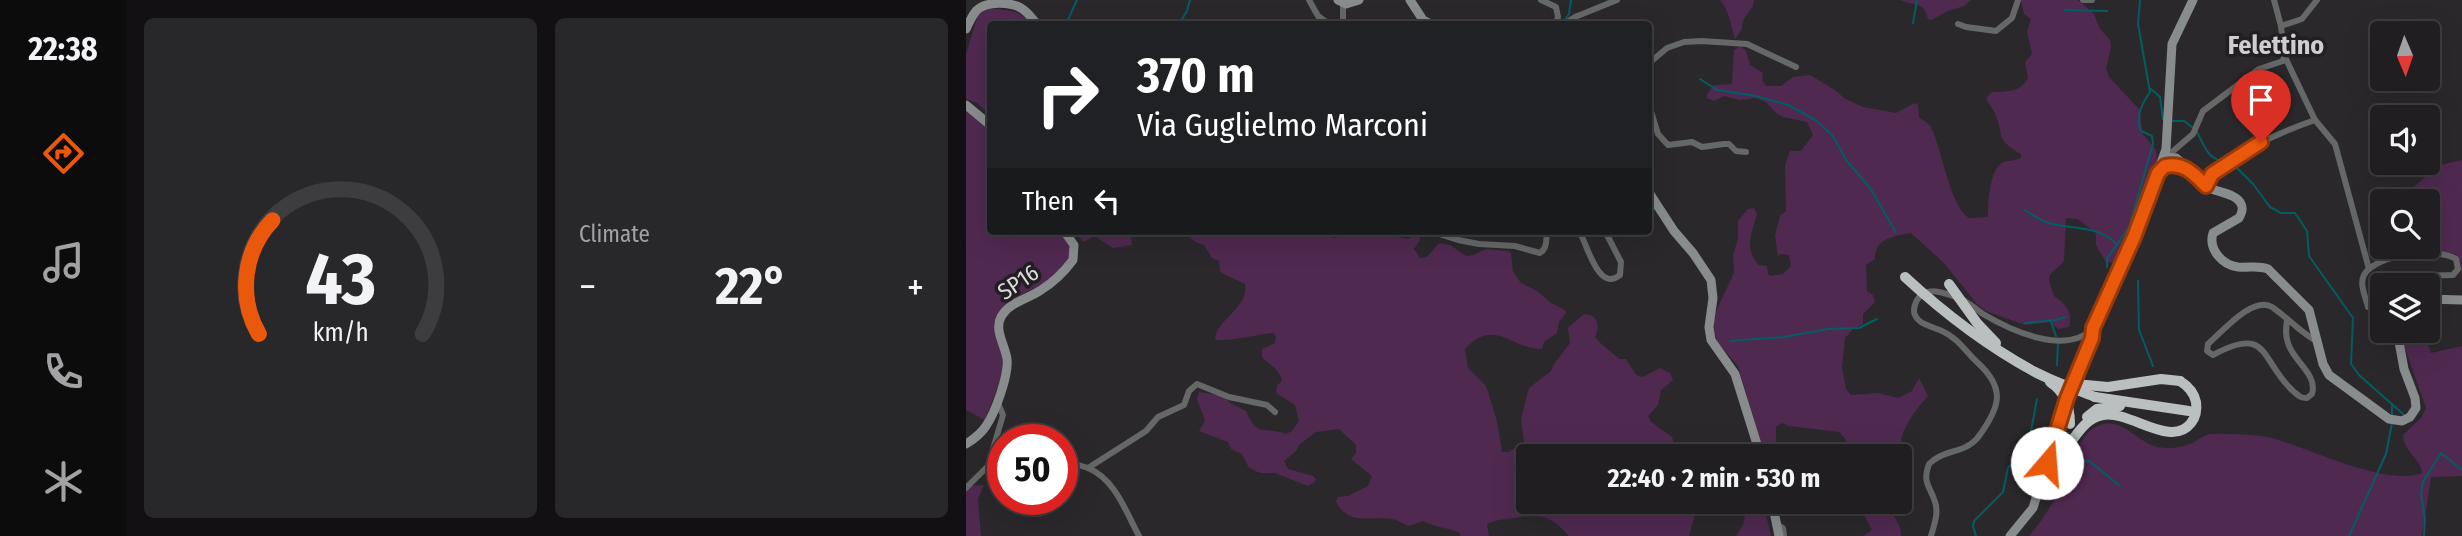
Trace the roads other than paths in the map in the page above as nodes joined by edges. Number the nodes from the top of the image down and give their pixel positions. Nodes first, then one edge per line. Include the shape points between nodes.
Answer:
1 (1309, 0) edge
2 (1359, 0) edge
3 (1410, 0) edge
4 (1541, 0) edge
5 (1617, 0) edge
6 (2018, 0) edge
7 (2083, 0) edge
8 (2092, 0) edge
9 (2193, 0) edge
10 (2274, 0) edge
11 (2317, 0) edge
12 (1340, 1) edge
13 (983, 2) edge
14 (1034, 21) edge
15 (1325, 21) edge
16 (1343, 21) edge
17 (1425, 21) edge
18 (1557, 21) edge
19 (1569, 21) edge
20 (1958, 24) dead end
21 (2281, 26) junction
22 (966, 29) edge
23 (2284, 55) junction
24 (1652, 60) edge
25 (1796, 67) dead end
26 (966, 105) edge
27 (1652, 115) edge
28 (2315, 120) junction
29 (987, 122) edge
30 (1746, 152) dead end
31 (2169, 156) junction
32 (2191, 171) junction
33 (2212, 174) junction
34 (2206, 186) junction
35 (1652, 197) edge
36 (1067, 235) edge
37 (1445, 235) edge
38 (1546, 235) edge
39 (1607, 235) edge
40 (1582, 237) dead end
41 (2369, 269) junction
42 (2440, 275) edge
43 (1905, 277) dead end
44 (1947, 280) dead end
45 (2440, 299) edge
46 (2462, 300) edge
47 (2368, 307) dead end
48 (2287, 320) junction
49 (2093, 328) junction
50 (2318, 342) junction
51 (2399, 343) edge
52 (2014, 359) junction
53 (2036, 373) junction
54 (997, 401) junction
55 (2144, 405) junction
56 (2189, 411) dead end
57 (1275, 412) dead end
58 (1000, 424) edge
59 (2070, 443) junction
60 (966, 444) edge
61 (1757, 444) edge
62 (1078, 465) edge
63 (987, 467) edge
64 (1088, 468) junction
65 (966, 488) edge
66 (1775, 514) edge
67 (1139, 536) edge
68 (1782, 536) edge
69 (1931, 536) edge
70 (2010, 536) edge

1 - 15 street
2 - 12 street via 1351,4
3 - 17 street
4 - 18 street via 1556,7
5 - 19 street
6 - 20 street via 2012,18 1996,31
7 - 8 street
9 - 31 street via 2171,52
10 - 21 street
11 - 21 street via 2302,19
12 - 16 street
13 - 14 street via 1022,9
13 - 22 street
21 - 23 street
23 - 28 street
23 - 31 street via 2283,61 2259,69 2203,111 2188,139
24 - 25 street via 1675,44 1711,41 1747,44
26 - 29 street
27 - 30 street via 1658,134 1668,145 1730,144 1736,151
28 - 33 street via 2280,132
28 - 41 street via 2335,144
31 - 32 street
31 - 49 street
32 - 33 street
32 - 34 street
33 - 34 street
34 - 50 street via 2235,198 2242,208 2239,218 2213,233 2211,245 2216,254 2236,267 2268,269 2309,310
35 - 61 street via 1711,281 1710,340 1735,374
36 - 54 street, SP16 / SP16 via 1074,244 1073,260 1051,283 1014,304 1000,319 1008,366
37 - 38 street via 1540,253
39 - 40 street via 1621,262 1620,275 1609,280 1600,275
41 - 42 street via 2401,254 2456,259 2454,275
41 - 47 street via 2363,276
43 - 52 highway, bridge via 1944,313
44 - 52 highway, bridge via 1977,323
45 - 46 street
48 - 48 street via 2271,307 2256,305 2208,344 2207,351 2213,355 2234,344 2252,344 2267,355 2283,382 2299,397 2308,398 2313,386 2288,344
48 - 50 street
49 - 69 street via 2074,340 2037,338 1941,292 1918,298 1914,307 1920,322 1960,343 1990,375 1998,391 1995,409 1974,442 1929,464 1926,482 1937,511
49 - 70 street, bridge via 2033,508
50 - 51 street via 2329,374 2397,421 2410,417 2416,408
52 - 53 highway, bridge
53 - 55 highway, bridge via 2095,397
53 - 59 highway, bridge via 2061,391 2068,405
53 - 59 highway, bridge via 2095,387 2180,381 2190,389 2197,405 2193,421 2184,429 2167,432 2105,415 2087,423
54 - 58 street via 1003,415
54 - 60 street, SP16 / SP16 via 984,429
55 - 56 highway
55 - 59 highway via 2097,409 2080,424
57 - 64 street via 1267,405 1197,384 1184,405 1158,417 1146,431
62 - 64 street
63 - 65 street
64 - 67 street via 1108,482
66 - 68 street

